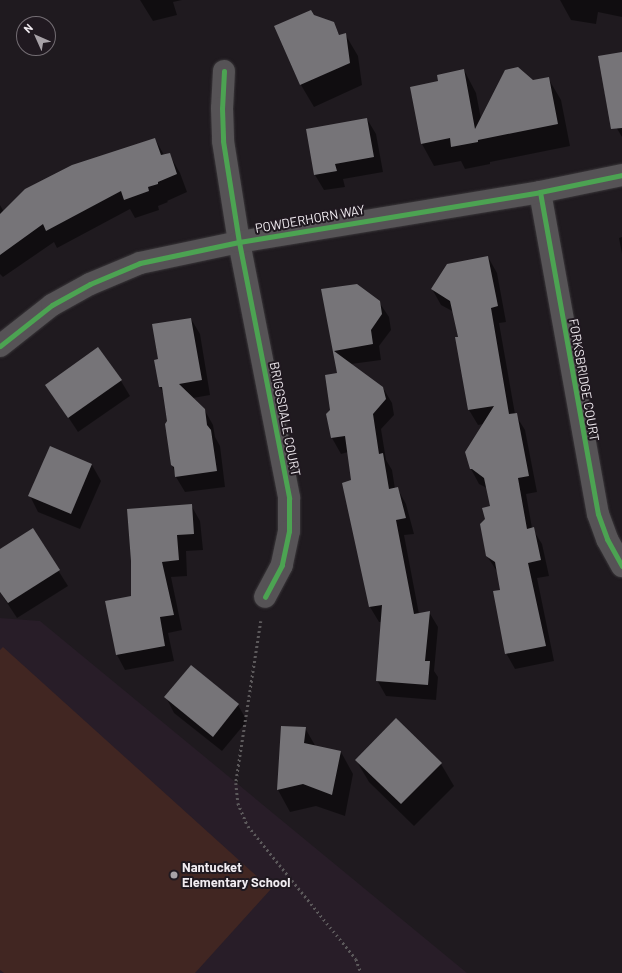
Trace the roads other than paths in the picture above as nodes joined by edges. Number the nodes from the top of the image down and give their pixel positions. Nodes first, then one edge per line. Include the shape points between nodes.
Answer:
1 (224, 71) dead end
2 (622, 175) edge
3 (540, 192) junction
4 (239, 242) junction
5 (0, 346) edge
6 (622, 566) edge
7 (265, 597) road end

1 - 4 street, BRIGGSDALE COURT via 223,141
2 - 3 street, POWDERHORN WAY
3 - 4 street, POWDERHORN WAY
3 - 6 street, FORKSBRIDGE COURT via 598,514 607,539
4 - 5 street, POWDERHORN WAY via 140,263 90,284 52,305
4 - 7 street, BRIGGSDALE COURT via 289,498 289,531 282,565

